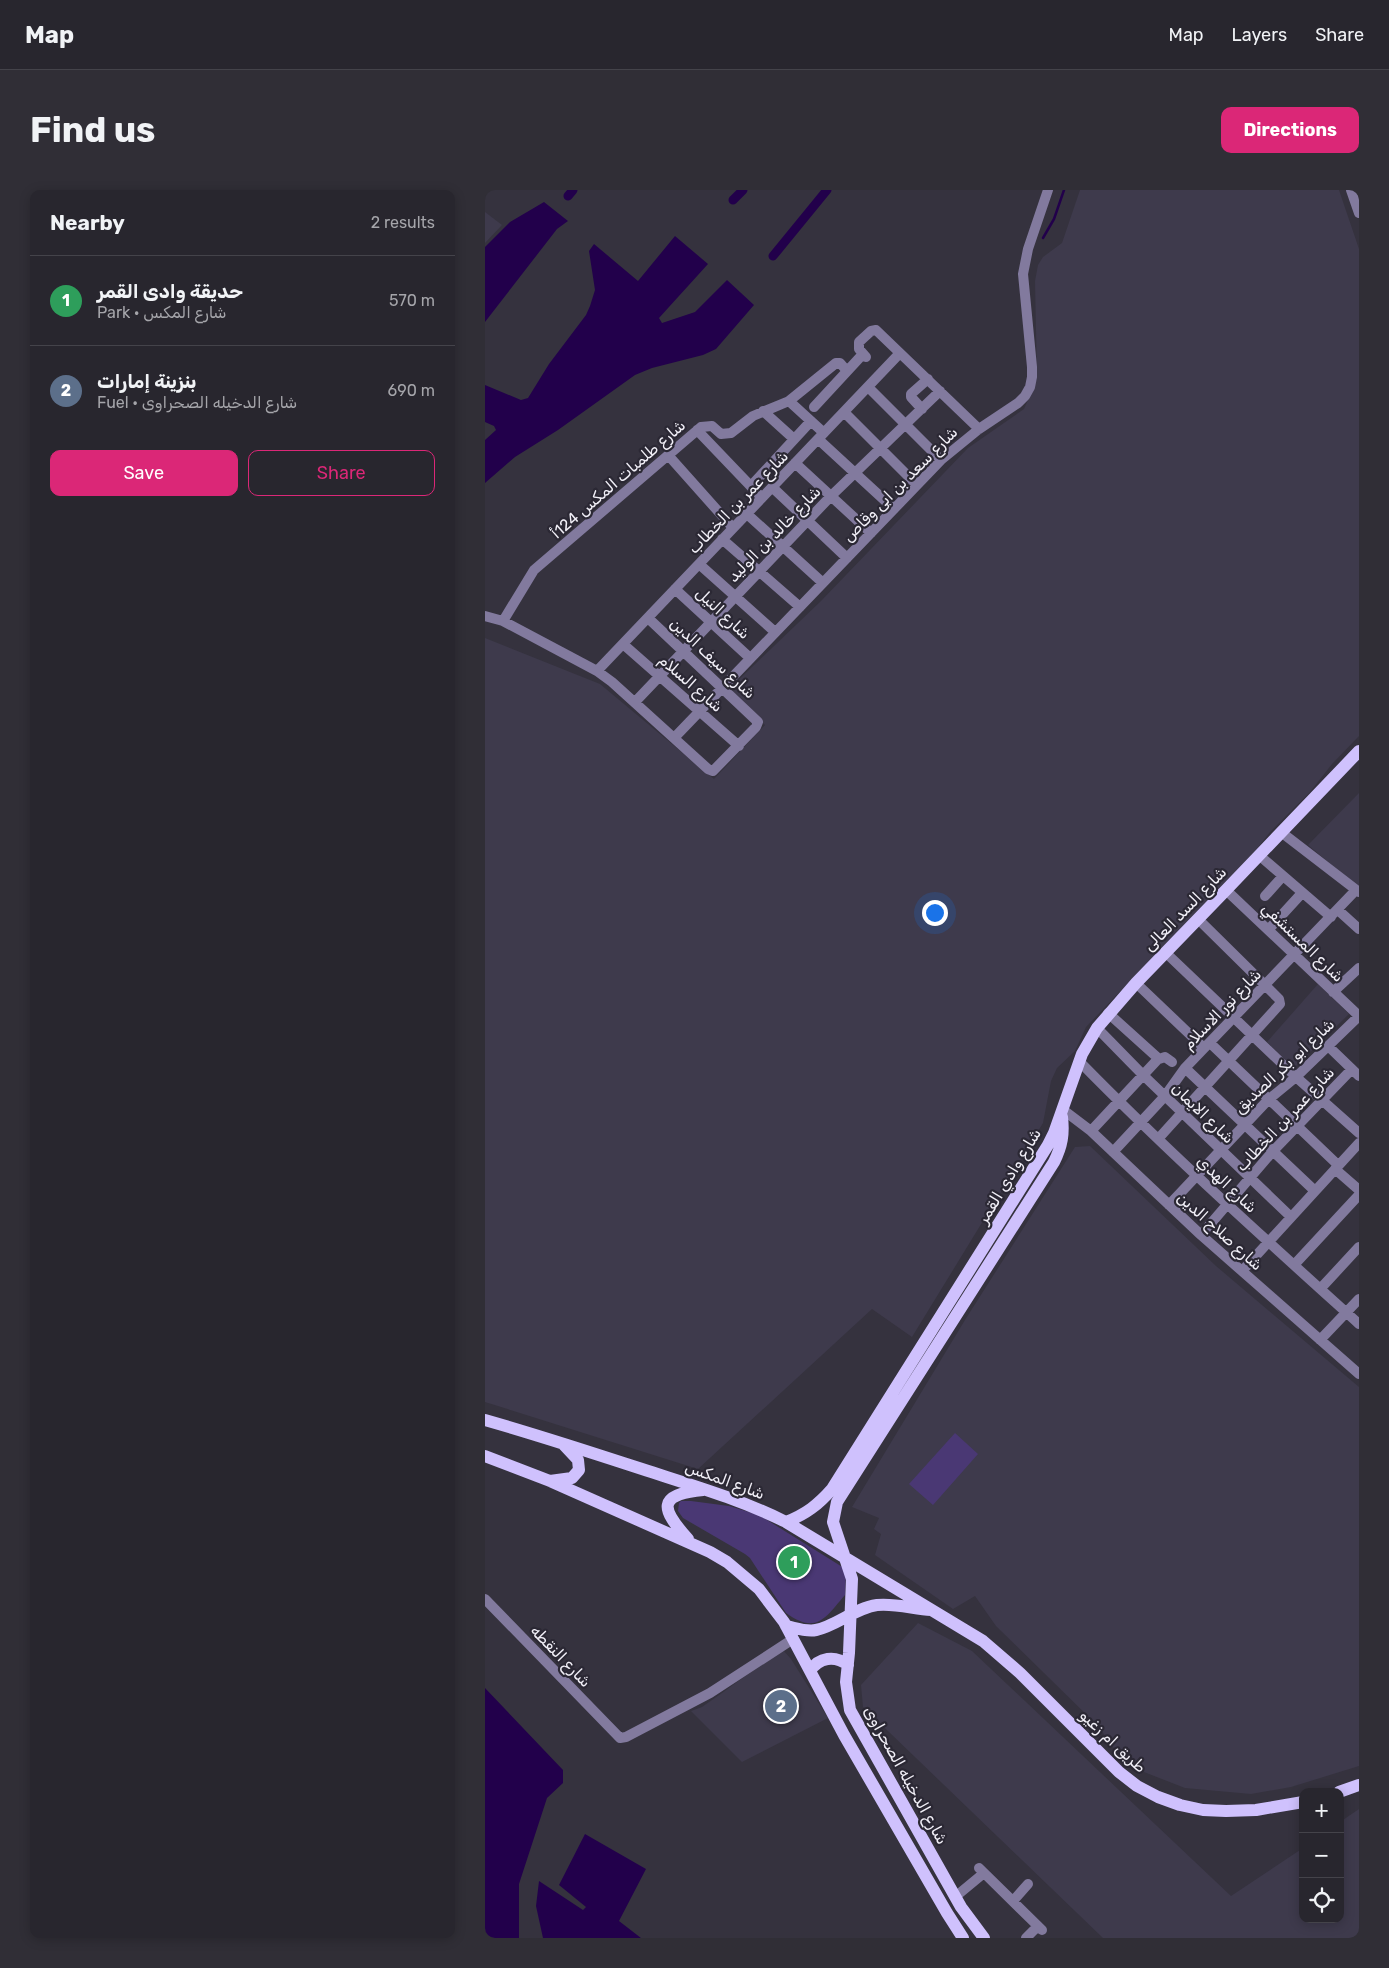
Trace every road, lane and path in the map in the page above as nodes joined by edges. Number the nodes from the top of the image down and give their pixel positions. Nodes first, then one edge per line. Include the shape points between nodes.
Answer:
1 (1048, 190) edge
2 (1351, 190) edge
3 (1359, 213) edge
4 (900, 353) junction
5 (847, 370) junction
6 (819, 378) junction
7 (927, 379) junction
8 (868, 387) junction
9 (830, 389) junction
10 (940, 391) junction
11 (789, 401) junction
12 (814, 407) dead end
13 (922, 409) junction
14 (763, 410) junction
15 (844, 412) junction
16 (811, 421) junction
17 (906, 424) junction
18 (979, 429) junction
19 (697, 430) junction
20 (821, 436) junction
21 (794, 439) junction
22 (881, 449) junction
23 (668, 456) junction
24 (941, 460) junction
25 (795, 463) junction
26 (855, 473) junction
27 (917, 485) junction
28 (751, 486) junction
29 (772, 488) junction
30 (831, 496) junction
31 (762, 498) junction
32 (894, 510) junction
33 (747, 514) junction
34 (808, 521) junction
35 (733, 528) junction
36 (871, 534) junction
37 (722, 539) junction
38 (783, 547) junction
39 (847, 558) junction
40 (699, 564) junction
41 (759, 571) junction
42 (823, 583) junction
43 (675, 589) junction
44 (736, 596) junction
45 (800, 607) junction
46 (485, 616) edge
47 (648, 618) junction
48 (503, 621) junction
49 (711, 622) junction
50 (775, 632) junction
51 (623, 644) junction
52 (683, 651) junction
53 (750, 658) junction
54 (597, 671) junction
55 (660, 676) junction
56 (722, 687) junction
57 (635, 702) junction
58 (699, 711) junction
59 (673, 738) junction
60 (739, 746) junction
61 (1359, 751) edge
62 (1281, 832) junction
63 (1259, 856) junction
64 (1283, 876) junction
65 (1227, 890) junction
66 (1358, 891) edge
67 (1302, 893) junction
68 (1265, 896) dead end
69 (1334, 914) junction
70 (1198, 919) junction
71 (1359, 929) edge
72 (1269, 930) junction
73 (1165, 952) junction
74 (1295, 955) junction
75 (1359, 968) edge
76 (1135, 983) junction
77 (1265, 986) junction
78 (1333, 992) junction
79 (1109, 1013) junction
80 (1359, 1016) edge
81 (1234, 1018) junction
82 (1097, 1028) junction
83 (1252, 1035) junction
84 (1207, 1045) junction
85 (1328, 1046) junction
86 (1159, 1058) junction
87 (1079, 1061) junction
88 (1229, 1061) junction
89 (1172, 1062) dead end
90 (1185, 1068) junction
91 (1355, 1072) edge
92 (1143, 1075) junction
93 (1296, 1077) junction
94 (1205, 1087) junction
95 (1165, 1096) junction
96 (1268, 1100) junction
97 (1322, 1100) junction
98 (1119, 1101) junction
99 (1062, 1109) junction
100 (1183, 1113) junction
101 (1141, 1123) junction
102 (1244, 1124) junction
103 (1297, 1126) junction
104 (1091, 1132) junction
105 (1359, 1133) edge
106 (1158, 1139) junction
107 (1359, 1143) edge
108 (1220, 1150) junction
109 (1273, 1151) junction
110 (1113, 1152) junction
111 (1337, 1167) junction
112 (1196, 1176) junction
113 (1250, 1178) junction
114 (1359, 1190) edge
115 (1315, 1191) junction
116 (1359, 1195) edge
117 (1169, 1205) junction
118 (1227, 1205) junction
119 (1291, 1217) junction
120 (1201, 1235) junction
121 (1268, 1242) junction
122 (1359, 1247) edge
123 (1294, 1264) junction
124 (1242, 1271) junction
125 (1321, 1288) junction
126 (1359, 1298) edge
127 (1346, 1312) junction
128 (1359, 1324) edge
129 (1320, 1340) junction
130 (1359, 1374) edge
131 (485, 1420) edge
132 (561, 1442) junction
133 (485, 1456) edge
134 (550, 1481) junction
135 (708, 1490) junction
136 (786, 1522) junction
137 (691, 1543) junction
138 (843, 1555) junction
139 (485, 1599) edge
140 (936, 1611) junction
141 (850, 1614) junction
142 (786, 1626) junction
143 (793, 1638) junction
144 (847, 1665) junction
145 (810, 1671) junction
146 (1359, 1785) edge
147 (1344, 1790) edge
148 (1299, 1803) edge
149 (940, 1870) junction
150 (927, 1879) junction
151 (1028, 1884) dead end
152 (955, 1897) junction
153 (1013, 1901) junction
154 (963, 1938) edge
155 (984, 1938) edge
156 (1026, 1938) edge

1 - 18 street, شارع سعد بن ابى وقاص via 1023,274 1032,367 1030,387 1018,404
2 - 3 street
4 - 5 street via 877,330 871,330 859,342 859,350 864,355
4 - 7 street
4 - 8 street, شارع عمر بن الخطاب
5 - 6 street, شارع طلمبات المكس 124أ via 837,362
5 - 9 street
6 - 9 street
6 - 11 street, شارع طلمبات المكس 124أ
7 - 10 street
7 - 13 street via 911,394
8 - 15 street, شارع عمر بن الخطاب
8 - 17 street
9 - 12 street
10 - 13 street, شارع خالد بن الوليد
10 - 18 street
11 - 14 street, شارع طلمبات المكس 124أ
11 - 16 street
13 - 17 street, شارع خالد بن الوليد
14 - 19 street, شارع طلمبات المكس 124أ via 731,433 721,434 707,425
14 - 21 street
15 - 20 street, شارع عمر بن الخطاب
15 - 22 street
16 - 20 street
16 - 21 street
17 - 22 street, شارع خالد بن الوليد
17 - 24 street
18 - 24 street, شارع سعد بن ابى وقاص
19 - 23 street, شارع طلمبات المكس 124أ
19 - 28 street
20 - 25 street, شارع عمر بن الخطاب
20 - 26 street
21 - 28 street
22 - 26 street, شارع خالد بن الوليد
22 - 27 street
23 - 35 street
23 - 48 street, شارع طلمبات المكس 124أ via 534,570
24 - 27 street, شارع سعد بن ابى وقاص
25 - 29 street, شارع عمر بن الخطاب
25 - 30 street
26 - 30 street, شارع خالد بن الوليد
26 - 32 street
27 - 32 street, شارع سعد بن ابى وقاص
28 - 31 street
29 - 31 street, شارع عمر بن الخطاب
29 - 34 street
30 - 34 street, شارع خالد بن الوليد
30 - 36 street
31 - 33 street, شارع عمر بن الخطاب
32 - 36 street, شارع سعد بن ابى وقاص
33 - 35 street, شارع عمر بن الخطاب
33 - 38 street
34 - 38 street, شارع خالد بن الوليد
34 - 39 street
35 - 37 street, شارع عمر بن الخطاب
36 - 39 street, شارع سعد بن ابى وقاص
37 - 40 street, شارع عمر بن الخطاب
37 - 41 street
38 - 41 street, شارع خالد بن الوليد
38 - 42 street
39 - 42 street, شارع سعد بن ابى وقاص
40 - 43 street, شارع عمر بن الخطاب
40 - 44 street
41 - 44 street, شارع خالد بن الوليد
41 - 45 street
42 - 45 street, شارع سعد بن ابى وقاص
43 - 47 street, شارع عمر بن الخطاب
43 - 49 street, شارع النيل
44 - 49 street, شارع خالد بن الوليد
44 - 50 street
45 - 50 street, شارع سعد بن ابى وقاص
46 - 48 street
47 - 51 street, شارع عمر بن الخطاب
47 - 52 street, شارع سيف الدين
48 - 54 street
49 - 52 street, شارع خالد بن الوليد
49 - 53 street, شارع النيل
50 - 53 street, شارع سعد بن ابى وقاص
51 - 54 street, شارع عمر بن الخطاب
51 - 55 street, شارع السلام
52 - 55 street, شارع خالد بن الوليد
52 - 56 street, شارع سيف الدين
53 - 56 street, شارع سعد بن ابى وقاص
54 - 57 street
55 - 57 street, شارع خالد بن الوليد
55 - 58 street, شارع السلام
56 - 58 street, شارع سعد بن ابى وقاص
56 - 60 street, شارع سيف الدين via 757,720 758,726
57 - 59 street
58 - 59 street, شارع سعد بن ابى وقاص
58 - 60 street, شارع السلام
59 - 60 street via 713,771
61 - 62 main road, شارع السد العالى
62 - 63 main road, شارع السد العالى
62 - 66 street
63 - 64 street
63 - 65 main road, شارع السد العالى
64 - 67 street
64 - 68 street
65 - 70 main road, شارع السد العالى
65 - 72 street, شارع المستشفي
66 - 69 street, شارع نور الاسلام
67 - 69 street
67 - 72 street
69 - 71 street
69 - 74 street, شارع نور الاسلام
70 - 73 main road, شارع السد العالى
70 - 77 street
72 - 74 street, شارع المستشفي
73 - 76 main road, شارع السد العالى
73 - 81 street
74 - 77 street, شارع نور الاسلام
74 - 78 street, شارع المستشفي
75 - 78 street
76 - 79 main road, شارع السد العالى
76 - 84 street
77 - 81 street, شارع نور الاسلام
77 - 83 street via 1280,1004
78 - 80 street, شارع المستشفي
79 - 82 main road, شارع السد العالى
79 - 86 street
80 - 85 street, شارع ابو بكر الصديق
81 - 83 street
81 - 84 street, شارع نور الاسلام
82 - 87 main road, شارع السد العالى
82 - 92 street, شارع الايمان
83 - 88 street
83 - 93 street
84 - 88 street
84 - 90 street, شارع نور الاسلام
85 - 91 street
85 - 93 street, شارع ابو بكر الصديق
86 - 89 street via 1165,1056
86 - 92 street
87 - 98 street, شارع الهدي
87 - 99 main road, شارع السد العالى
88 - 94 street
88 - 96 street
90 - 94 street
90 - 95 street, شارع نور الاسلام
91 - 97 street, شارع عمر بن الخطاب
92 - 95 street, شارع الايمان
92 - 98 street
93 - 96 street, شارع ابو بكر الصديق
93 - 97 street
94 - 100 street
94 - 102 street
95 - 100 street, شارع الايمان
95 - 101 street, شارع نور الاسلام
96 - 102 street, شارع ابو بكر الصديق
96 - 103 street
97 - 103 street, شارع عمر بن الخطاب
97 - 105 street
98 - 101 street, شارع الهدي
98 - 104 street
99 - 104 street, شارع صلاح الدين
99 - 136 main road, شارع وادي القمر via 1043,1154 833,1490 804,1515
99 - 138 main road, شارع وادي القمر via 1064,1134 1054,1162 837,1502 833,1522
100 - 106 street
100 - 108 street, شارع الايمان
101 - 106 street, شارع الهدي
101 - 110 street, شارع نور الاسلام
102 - 108 street, شارع ابو بكر الصديق
102 - 109 street
103 - 109 street, شارع عمر بن الخطاب
103 - 111 street
104 - 110 street, شارع صلاح الدين
106 - 112 street, شارع الهدي
107 - 111 street
108 - 112 street, شارع ابو بكر الصديق
108 - 113 street, شارع الايمان
109 - 113 street, شارع عمر بن الخطاب
109 - 115 street
110 - 117 street, شارع صلاح الدين
111 - 114 street
111 - 115 street
112 - 117 street, شارع ابو بكر الصديق
112 - 118 street, شارع الهدي
113 - 118 street, شارع عمر بن الخطاب
113 - 119 street, شارع الايمان
115 - 119 street
116 - 123 street
117 - 120 street, شارع صلاح الدين
118 - 120 street, شارع عمر بن الخطاب
118 - 121 street, شارع الهدي
119 - 121 street
120 - 124 street, شارع صلاح الدين
121 - 123 street, شارع الهدي
121 - 124 street
122 - 125 street
123 - 125 street, شارع الهدي
124 - 129 street, شارع صلاح الدين
125 - 127 street, شارع الهدي
126 - 127 street
127 - 128 street, شارع الهدي
127 - 129 street
129 - 130 street, شارع صلاح الدين
131 - 132 main road, شارع المكس
132 - 134 main road via 578,1460 579,1470 572,1478
132 - 135 main road, شارع المكس
133 - 134 main road
134 - 137 main road
135 - 136 main road, شارع المكس
135 - 137 main road via 676,1495 668,1507 672,1522
136 - 138 main road, شارع المكس
137 - 142 main road via 744,1575 772,1604
138 - 140 main road, شارع المكس
138 - 141 main road, شارع الدخيله الصحراوى via 852,1579
139 - 143 street, شارع النقطه via 615,1734 623,1738 710,1693
140 - 141 main road via 877,1605
140 - 148 main road, طريق ام زغيو via 1001,1655 1137,1786 1180,1805 1219,1810 1256,1810
141 - 142 main road via 817,1630
141 - 144 main road, شارع الدخيله الصحراوى
142 - 143 main road
143 - 145 main road, شارع الدخيله الصحراوى
144 - 145 main road via 840,1660 825,1659
144 - 149 main road, شارع الدخيله الصحراوى via 846,1691 850,1710
145 - 150 main road, شارع الدخيله الصحراوى
146 - 147 main road
149 - 150 main road
149 - 152 main road, شارع الدخيله الصحراوى
150 - 154 main road, شارع الدخيله الصحراوى
151 - 153 street
152 - 153 street via 981,1871
152 - 155 main road, شارع الدخيله الصحراوى
153 - 156 street via 1040,1928

